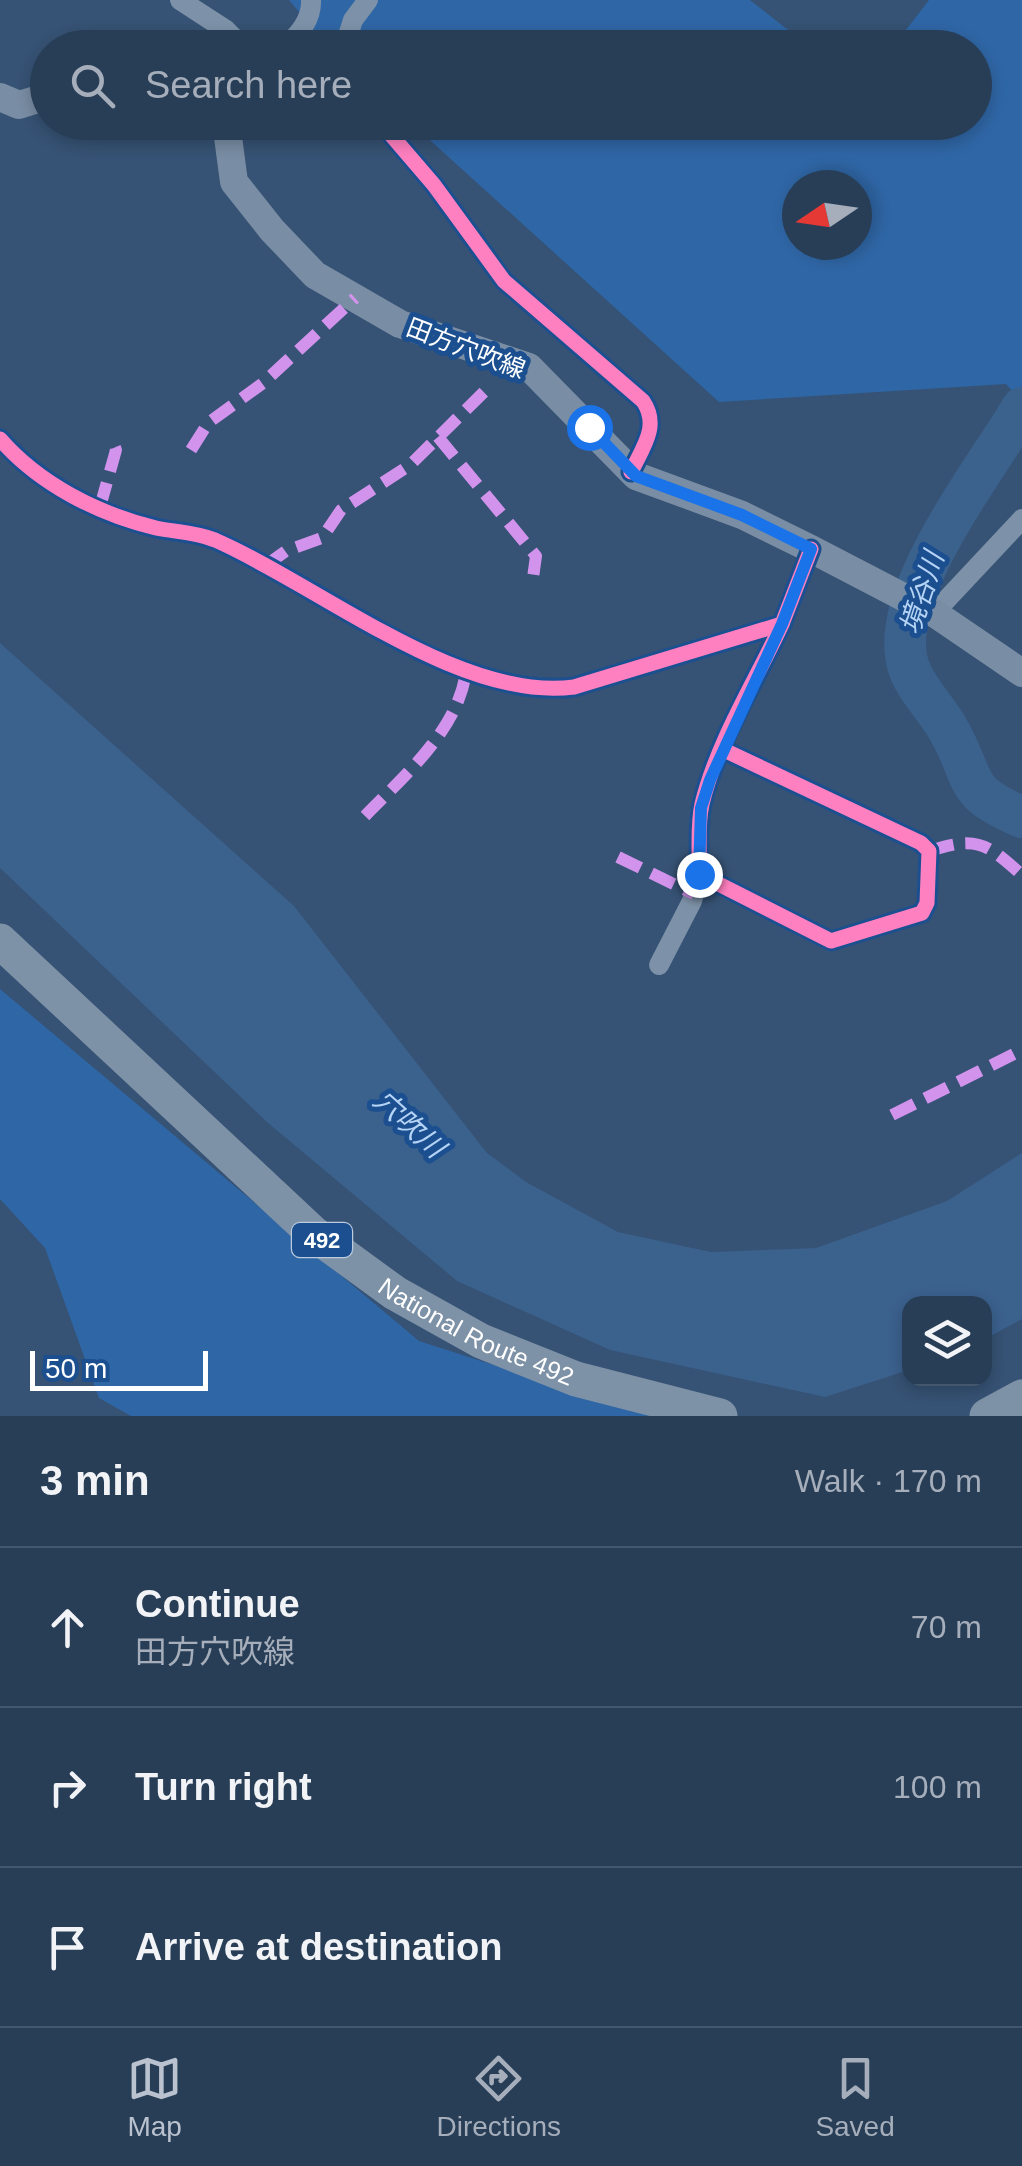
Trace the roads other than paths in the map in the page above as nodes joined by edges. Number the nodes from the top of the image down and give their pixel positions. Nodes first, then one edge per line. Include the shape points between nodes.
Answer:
1 (180, 0) edge
2 (311, 0) edge
3 (368, 0) edge
4 (226, 30) edge
5 (300, 30) edge
6 (350, 30) edge
7 (0, 97) edge
8 (30, 102) edge
9 (228, 140) edge
10 (395, 140) edge
11 (0, 439) edge
12 (630, 472) junction
13 (1022, 519) edge
14 (811, 549) junction
15 (929, 610) junction
16 (782, 624) junction
17 (1022, 672) edge
18 (724, 750) junction
19 (699, 874) junction
20 (0, 941) edge
21 (659, 965) dead end
22 (1022, 1397) edge
23 (720, 1416) edge
24 (987, 1416) edge

1 - 4 street
2 - 5 street
3 - 6 street
7 - 8 main road via 19,105
9 - 12 main road, 田方穴吹線 via 234,182 315,275 400,324 529,367
10 - 12 street via 504,282 643,401 652,425
11 - 16 street via 36,476 62,489 129,520 212,539 448,665 508,683 542,691 574,688
12 - 14 main road, 田方穴吹線
13 - 15 street
14 - 15 main road, 田方穴吹線
14 - 16 street
15 - 17 main road, 田方穴吹線
16 - 18 street
18 - 19 street via 701,808
18 - 19 street via 921,842 929,851 927,903 922,913 831,940
19 - 21 street
20 - 23 highway, National Route 492 / 492 via 314,1234 394,1293 481,1341 576,1379
22 - 24 highway

